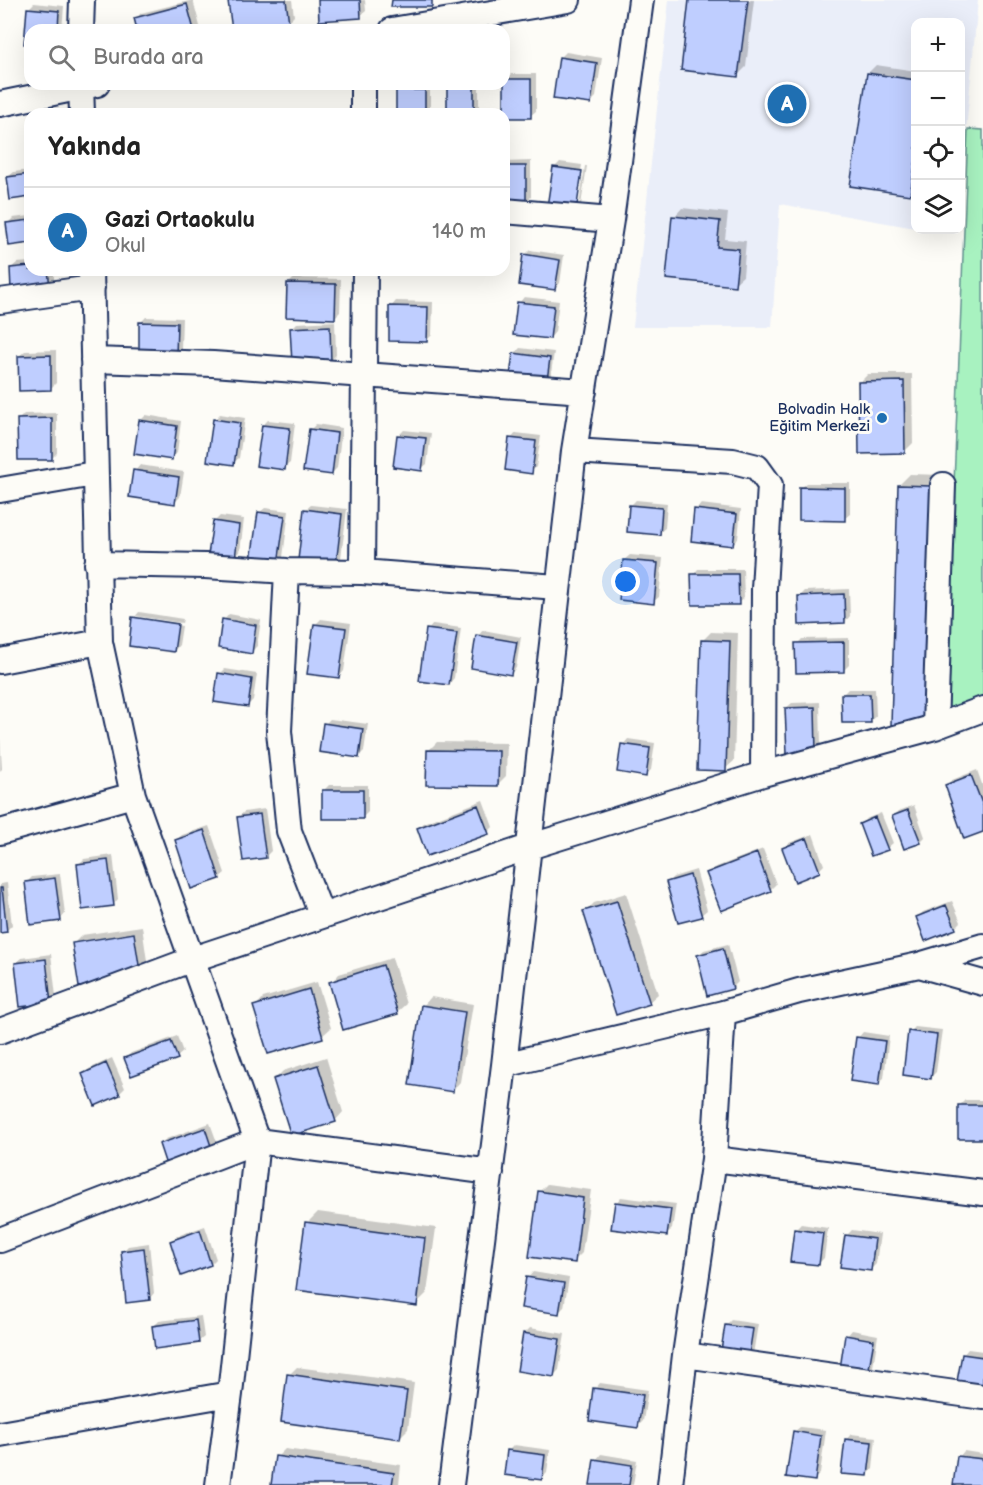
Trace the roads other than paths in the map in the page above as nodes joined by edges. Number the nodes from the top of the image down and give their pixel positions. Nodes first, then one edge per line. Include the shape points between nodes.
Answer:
1 (82, 0) edge
2 (568, 0) edge
3 (640, 0) edge
4 (81, 24) edge
5 (427, 24) edge
6 (63, 90) edge
7 (85, 90) edge
8 (363, 90) edge
9 (0, 104) edge
10 (83, 108) edge
11 (363, 108) edge
12 (510, 212) edge
13 (611, 220) junction
14 (365, 276) edge
15 (91, 279) edge
16 (0, 301) edge
17 (93, 360) junction
18 (365, 375) junction
19 (584, 391) junction
20 (574, 451) junction
21 (94, 474) junction
22 (943, 484) dead end
23 (0, 490) edge
24 (97, 564) junction
25 (287, 572) junction
26 (362, 572) junction
27 (557, 587) junction
28 (100, 642) junction
29 (0, 662) edge
30 (983, 709) edge
31 (935, 727) junction
32 (762, 774) junction
33 (133, 795) junction
34 (0, 832) edge
35 (529, 847) junction
36 (322, 916) junction
37 (983, 946) edge
38 (193, 959) junction
39 (919, 964) junction
40 (983, 983) edge
41 (723, 1013) junction
42 (0, 1031) edge
43 (504, 1065) junction
44 (257, 1141) junction
45 (714, 1159) junction
46 (491, 1172) junction
47 (983, 1193) edge
48 (0, 1240) edge
49 (685, 1355) junction
50 (230, 1394) junction
51 (983, 1397) edge
52 (0, 1434) edge
53 (218, 1485) edge
54 (451, 1485) edge
55 (670, 1485) edge

1 - 4 street
2 - 5 street
3 - 13 street
6 - 9 street
7 - 10 street
8 - 11 street
12 - 13 street
13 - 19 street
14 - 18 street
15 - 16 street
15 - 17 street
17 - 18 street
17 - 21 street
18 - 19 street
18 - 26 street
19 - 20 street
20 - 27 street
20 - 32 street via 733,461 757,467 770,485 764,588
21 - 23 street
21 - 24 street
22 - 31 street
24 - 25 street
24 - 28 street
25 - 26 street
25 - 36 street via 279,730 288,822
26 - 27 street
27 - 35 street
28 - 29 street
28 - 33 street
30 - 31 street
31 - 32 street
32 - 35 street
33 - 34 street
33 - 38 street
35 - 36 street
35 - 43 street
36 - 38 street
37 - 39 street
38 - 42 street
38 - 44 street
39 - 40 street
39 - 41 street
41 - 43 street
41 - 45 street
43 - 46 street
44 - 46 street
44 - 48 street
44 - 50 street
45 - 47 street
45 - 49 street
46 - 54 street
49 - 51 street
49 - 55 street
50 - 52 street
50 - 53 street

